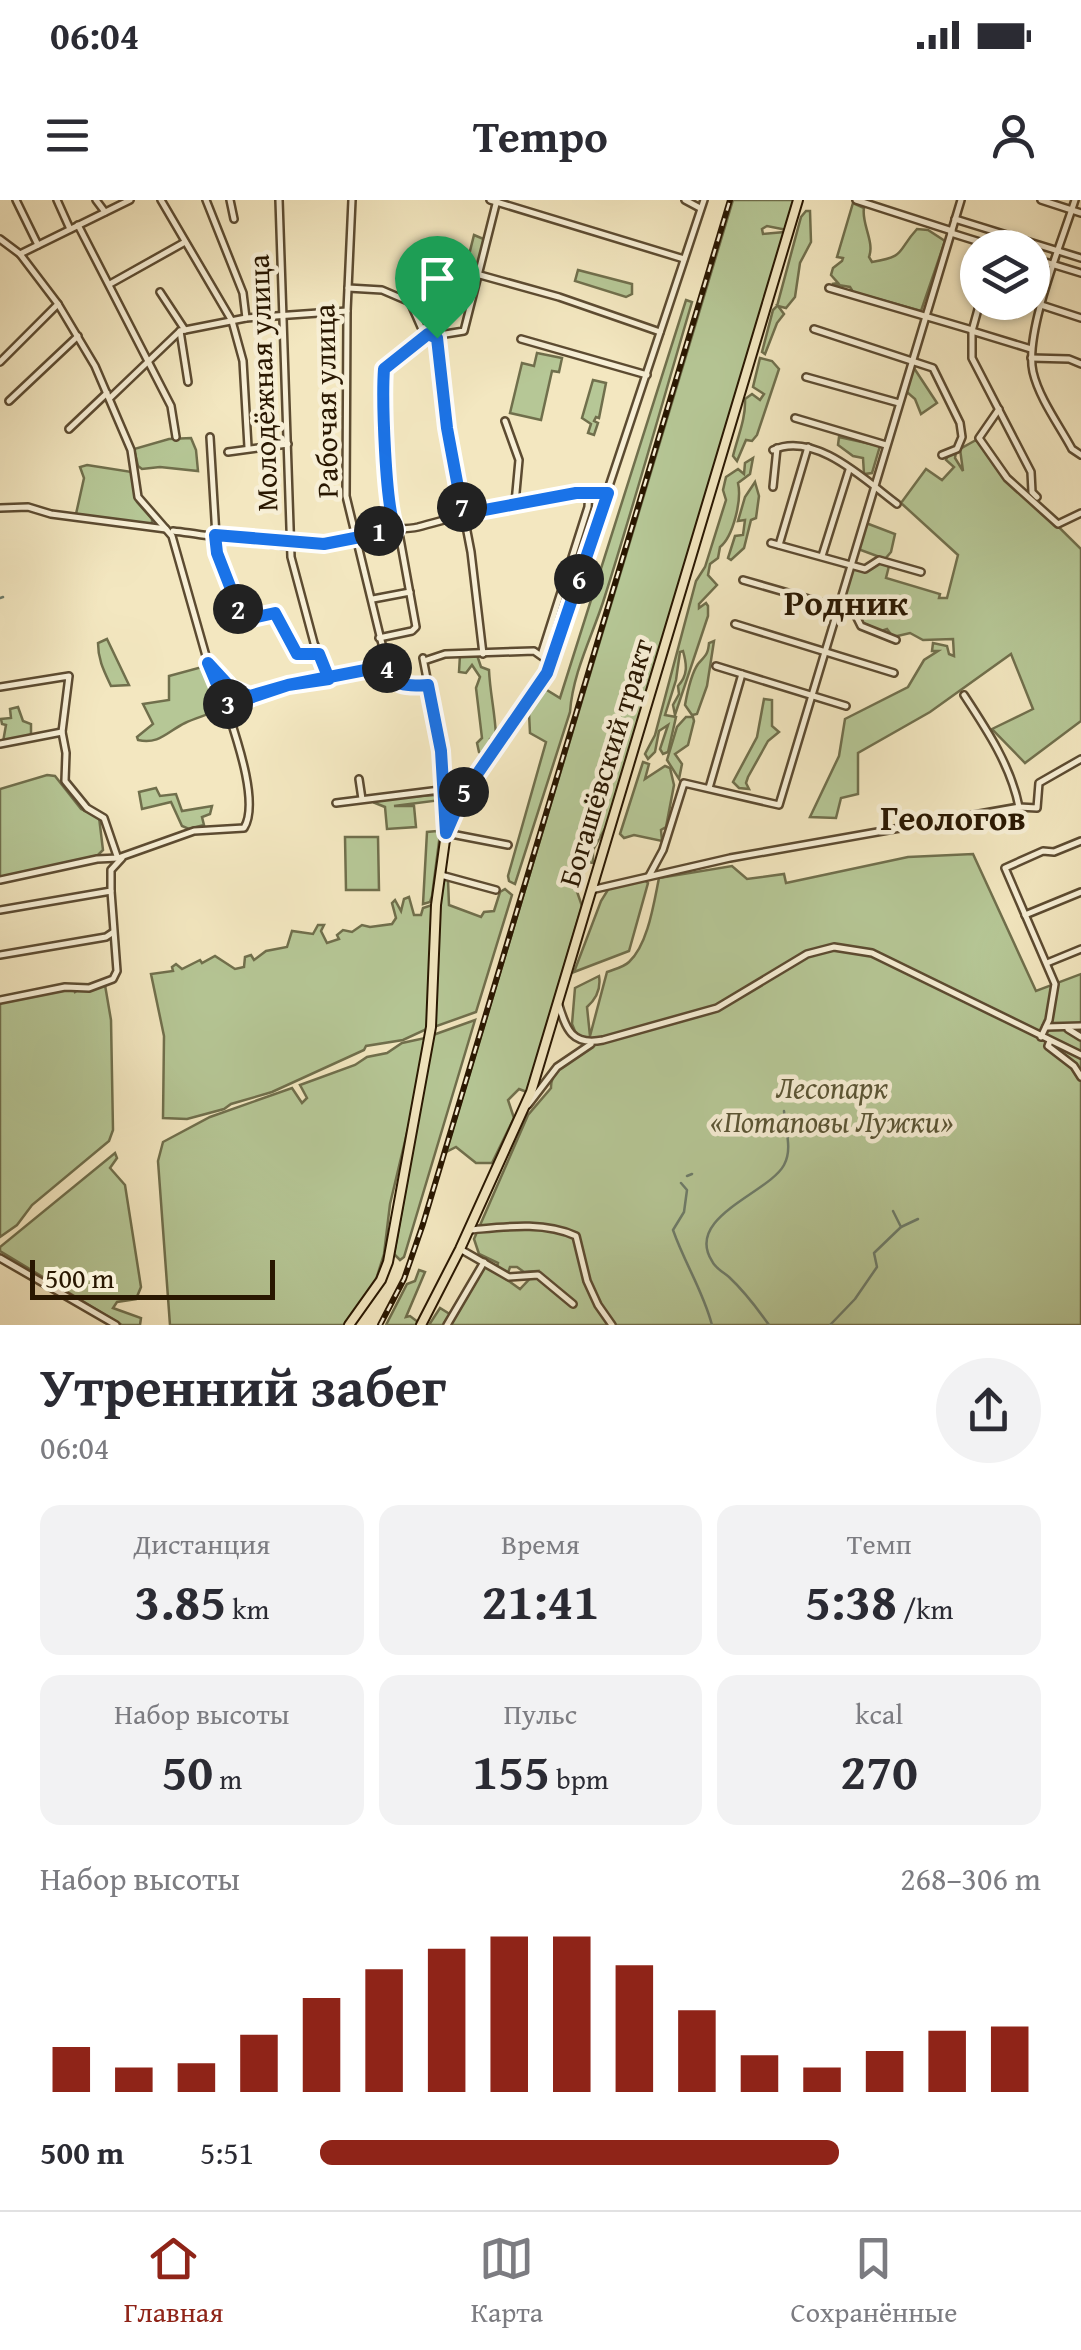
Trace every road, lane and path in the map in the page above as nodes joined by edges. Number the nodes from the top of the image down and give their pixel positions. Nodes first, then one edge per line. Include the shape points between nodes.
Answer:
1 (16, 200) edge
2 (57, 200) edge
3 (96, 200) edge
4 (130, 200) edge
5 (161, 200) edge
6 (206, 200) edge
7 (230, 200) edge
8 (280, 200) edge
9 (352, 200) edge
10 (704, 200) edge
11 (798, 200) edge
12 (856, 200) edge
13 (962, 200) edge
14 (1042, 200) edge
15 (1074, 200) edge
16 (495, 201) edge
17 (688, 201) edge
18 (120, 202) edge
19 (701, 208) junction
20 (1072, 210) junction
21 (105, 212) junction
22 (1081, 213) edge
23 (234, 219) dead end
24 (956, 219) junction
25 (78, 225) junction
26 (70, 229) junction
27 (952, 232) junction
28 (960, 235) edge
29 (0, 239) edge
30 (185, 242) junction
31 (38, 245) junction
32 (1058, 251) junction
33 (20, 254) junction
34 (1081, 258) edge
35 (684, 259) junction
36 (1050, 264) edge
37 (1054, 265) junction
38 (1081, 273) edge
39 (480, 275) junction
40 (1050, 278) edge
41 (110, 284) junction
42 (348, 288) junction
43 (829, 288) dead end
44 (160, 292) dead end
45 (58, 304) junction
46 (1050, 307) edge
47 (347, 312) junction
48 (926, 315) junction
49 (283, 316) junction
50 (246, 318) junction
51 (1081, 318) edge
52 (973, 320) edge
53 (1038, 320) edge
54 (232, 322) junction
55 (969, 329) junction
56 (814, 330) dead end
57 (182, 331) junction
58 (660, 332) junction
59 (428, 334) junction
60 (78, 336) junction
61 (437, 338) junction
62 (521, 339) dead end
63 (1031, 349) junction
64 (1031, 358) junction
65 (912, 360) junction
66 (148, 361) junction
67 (0, 362) edge
68 (1081, 364) edge
69 (647, 375) junction
70 (806, 377) dead end
71 (188, 382) dead end
72 (108, 396) junction
73 (9, 401) dead end
74 (899, 403) junction
75 (999, 409) junction
76 (795, 418) dead end
77 (505, 421) dead end
78 (69, 429) dead end
79 (176, 437) dead end
80 (210, 437) dead end
81 (288, 444) junction
82 (886, 446) junction
83 (248, 447) junction
84 (808, 447) junction
85 (228, 452) dead end
86 (942, 455) dead end
87 (1081, 455) edge
88 (849, 470) junction
89 (874, 486) junction
90 (773, 488) dead end
91 (589, 492) junction
92 (608, 493) junction
93 (1036, 497) dead end
94 (515, 503) junction
95 (898, 504) dead end
96 (0, 508) edge
97 (463, 514) junction
98 (1081, 514) edge
99 (171, 530) junction
100 (396, 530) junction
101 (215, 535) junction
102 (358, 540) junction
103 (771, 543) dead end
104 (291, 544) junction
105 (779, 545) junction
106 (822, 556) junction
107 (851, 564) junction
108 (921, 572) dead end
109 (743, 580) dead end
110 (410, 592) junction
111 (372, 599) junction
112 (838, 607) junction
113 (734, 624) dead end
114 (380, 638) junction
115 (896, 640) dead end
116 (825, 651) junction
117 (319, 654) junction
118 (482, 654) junction
119 (541, 655) junction
120 (551, 662) junction
121 (208, 663) junction
122 (386, 666) junction
123 (716, 666) dead end
124 (894, 673) dead end
125 (742, 674) junction
126 (329, 679) junction
127 (428, 685) junction
128 (0, 687) edge
129 (812, 695) junction
130 (250, 696) junction
131 (964, 696) dead end
132 (226, 706) junction
133 (846, 706) dead end
134 (62, 732) junction
135 (0, 744) edge
136 (1081, 759) edge
137 (359, 779) dead end
138 (709, 788) junction
139 (444, 792) junction
140 (462, 796) junction
141 (362, 799) junction
142 (336, 804) dead end
143 (1019, 807) junction
144 (446, 833) junction
145 (1081, 841) edge
146 (508, 846) dead end
147 (121, 856) junction
148 (438, 874) junction
149 (648, 876) junction
150 (0, 880) edge
151 (496, 890) dead end
152 (591, 890) junction
153 (110, 891) junction
154 (1081, 892) edge
155 (0, 910) edge
156 (1026, 915) junction
157 (112, 933) junction
158 (1081, 949) edge
159 (0, 955) edge
160 (1046, 964) junction
161 (0, 1000) edge
162 (558, 1015) junction
163 (1081, 1026) edge
164 (1046, 1027) junction
165 (1066, 1028) junction
166 (1041, 1037) junction
167 (1081, 1037) edge
168 (579, 1040) junction
169 (603, 1040) junction
170 (1050, 1042) junction
171 (582, 1048) junction
172 (1081, 1055) edge
173 (1081, 1077) edge
174 (536, 1086) junction
175 (469, 1230) junction
176 (460, 1249) junction
177 (0, 1258) edge
178 (484, 1262) junction
179 (573, 1304) dead end
180 (116, 1325) edge
181 (349, 1325) edge
182 (420, 1325) edge
183 (447, 1325) edge
184 (612, 1325) edge

1 - 31 street
2 - 26 street
3 - 21 street
4 - 18 street
5 - 30 street
6 - 50 street via 243,293
7 - 23 street
8 - 49 street, Молодёжная улица
9 - 42 street, Рабочая улица
10 - 19 street
11 - 152 main road, Богашёвский тракт
12 - 27 street
13 - 24 street
14 - 20 street
15 - 20 street
16 - 35 street
16 - 39 street
17 - 19 street
18 - 21 street
19 - 35 street
20 - 22 street
20 - 32 street
21 - 25 street
24 - 27 street
24 - 32 street
25 - 26 street
25 - 41 street
26 - 31 street
27 - 28 street
27 - 48 street
29 - 33 street
30 - 41 street
30 - 54 street
31 - 33 street
32 - 34 street
32 - 37 street
33 - 45 street
35 - 58 street
36 - 37 street
37 - 38 street
37 - 40 street
39 - 58 street
39 - 61 street via 466,330
41 - 66 street
42 - 47 street, Рабочая улица
42 - 59 street via 382,290 410,302
43 - 48 street
44 - 57 street
45 - 60 street
45 - 67 street
46 - 51 street
47 - 49 street
47 - 102 street, Рабочая улица via 346,496
48 - 55 street
48 - 65 street
49 - 50 street
49 - 81 street, Молодёжная улица
50 - 54 street
52 - 55 street
53 - 63 street
54 - 57 street
54 - 83 street via 243,361
55 - 63 street
55 - 75 street via 972,358
56 - 65 street
57 - 66 street
57 - 71 street
58 - 69 street
59 - 61 street
59 - 100 street via 384,369 389,505
60 - 72 street
60 - 73 street
61 - 97 street
62 - 69 street
63 - 64 street
64 - 68 street
64 - 87 street via 1036,383
65 - 74 street
65 - 86 street via 933,368 960,422 960,444
66 - 72 street
66 - 79 street via 171,406
69 - 92 street
70 - 74 street
72 - 78 street
72 - 99 street via 133,457 138,497
74 - 82 street
75 - 93 street via 1031,472
75 - 98 street via 979,438 1007,478 1058,524
76 - 82 street
77 - 94 street via 520,460
80 - 101 street
81 - 83 street
81 - 104 street, Молодёжная улица
82 - 89 street
83 - 85 street
84 - 88 street
84 - 90 street via 775,449
84 - 105 street
88 - 89 street
88 - 106 street
89 - 95 street
89 - 107 street
91 - 92 street
91 - 94 street
91 - 119 street
92 - 120 street
94 - 97 street
96 - 99 street
97 - 100 street
97 - 118 street
99 - 101 street
99 - 121 street
100 - 102 street
100 - 110 street
101 - 104 street
101 - 117 street via 242,618 275,613 297,654
102 - 104 street
102 - 111 street, Рабочая улица
103 - 105 street
104 - 117 street, Молодёжная улица
105 - 106 street
106 - 107 street
107 - 108 street via 867,569 879,560
107 - 112 street
109 - 112 street
110 - 111 street
110 - 114 street via 414,630
111 - 114 street, Рабочая улица
112 - 115 street via 856,614 868,631
112 - 116 street
113 - 116 street
114 - 122 street, Рабочая улица
116 - 124 street
116 - 129 street
117 - 126 street, Молодёжная улица
118 - 119 street
118 - 127 street via 424,659
119 - 120 street
120 - 140 street
121 - 130 street via 231,688
121 - 132 street
122 - 126 street
122 - 127 street via 398,684
123 - 125 street
125 - 129 street
125 - 138 street
126 - 130 street
127 - 139 street
128 - 134 street via 68,676
129 - 133 street
129 - 138 street via 779,804
130 - 132 street
131 - 143 street via 1000,752
132 - 147 street via 249,804 246,826 194,831
134 - 135 street
134 - 147 street via 65,781 104,818
136 - 143 street via 1039,783 1037,808
137 - 141 street
138 - 149 street via 687,782 681,787 663,850
139 - 140 street
139 - 141 street
139 - 144 street
140 - 144 street
141 - 142 street
143 - 149 street
144 - 146 street
144 - 148 main road
145 - 156 street via 1005,868
147 - 150 street
147 - 153 street
148 - 151 street
148 - 181 main road via 430,1028 387,1267
149 - 152 street
152 - 162 main road, Богашёвский тракт
153 - 155 street
153 - 157 street
154 - 156 street
156 - 160 street
157 - 159 street
157 - 161 street via 113,979
158 - 160 street
160 - 164 street via 1056,991
162 - 168 street
162 - 174 main road, Богашёвский тракт
163 - 165 street
164 - 165 street
164 - 166 street
165 - 167 street
166 - 169 street via 882,957 846,947 808,954 717,1008
166 - 170 street
168 - 169 street
168 - 171 street
169 - 171 street
170 - 172 street
170 - 173 street
171 - 174 street
174 - 175 main road, Богашёвский тракт
175 - 176 main road, Богашёвский тракт
175 - 184 street via 558,1228 576,1236 588,1281
176 - 178 street
176 - 182 main road, Богашёвский тракт
177 - 180 street
178 - 179 street via 509,1277 538,1275
178 - 183 street

